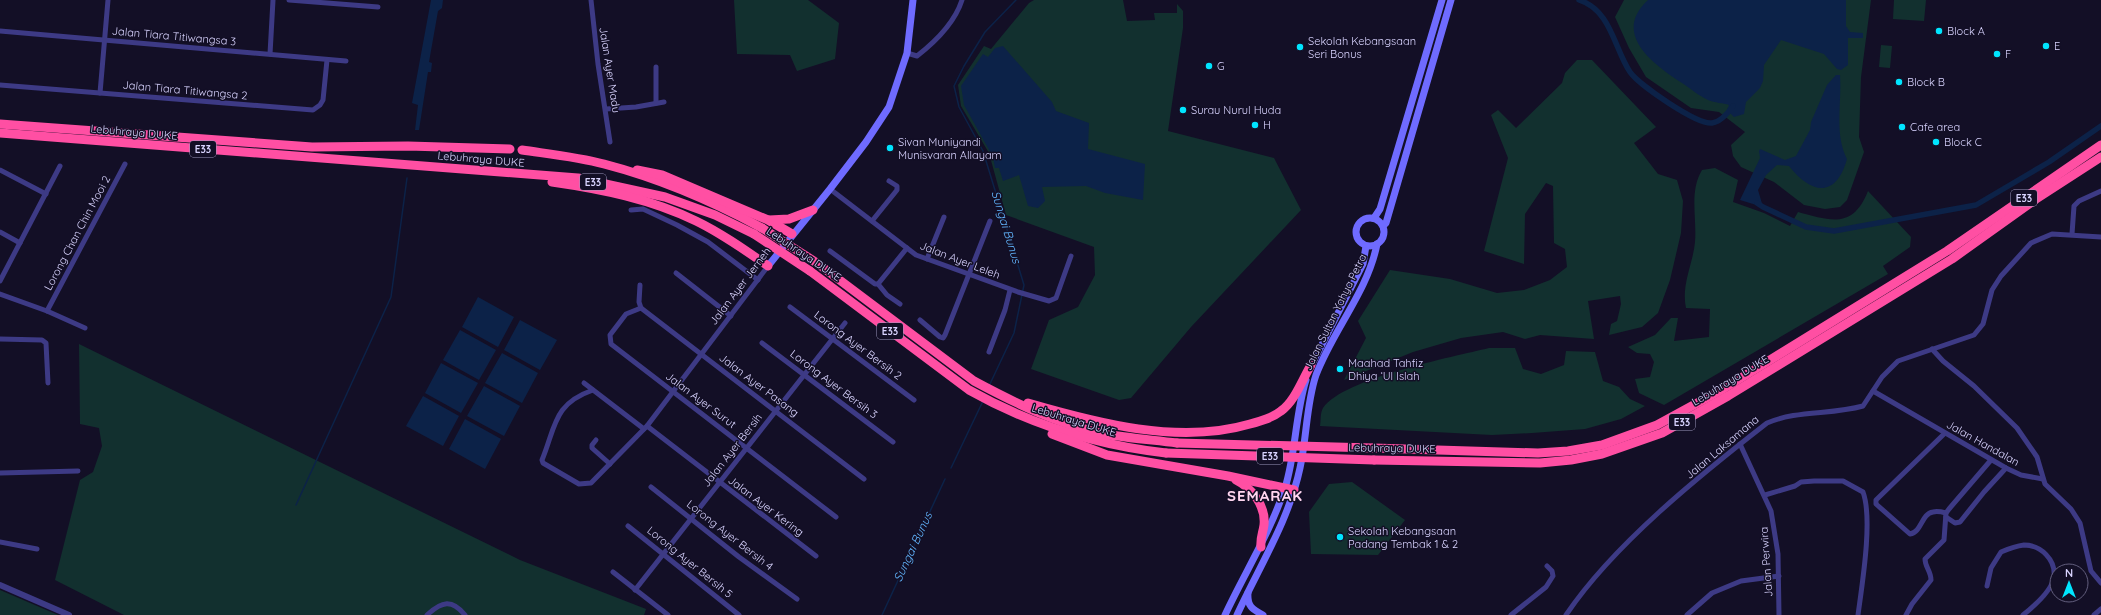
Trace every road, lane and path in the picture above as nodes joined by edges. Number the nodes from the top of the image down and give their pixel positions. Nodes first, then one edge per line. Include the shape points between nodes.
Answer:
1 (108, 0) edge
2 (274, 0) edge
3 (289, 0) edge
4 (591, 0) edge
5 (913, 0) edge
6 (962, 0) edge
7 (1442, 0) edge
8 (1450, 0) edge
9 (324, 2) edge
10 (378, 7) dead end
11 (0, 31) edge
12 (105, 40) junction
13 (907, 53) junction
14 (270, 54) junction
15 (327, 60) junction
16 (346, 62) dead end
17 (656, 67) dead end
18 (0, 85) edge
19 (100, 92) junction
20 (664, 102) dead end
21 (656, 103) junction
22 (606, 109) junction
23 (0, 124) edge
24 (0, 133) edge
25 (610, 142) dead end
26 (2101, 145) edge
27 (510, 149) dead end
28 (522, 150) dead end
29 (2101, 157) edge
30 (125, 164) dead end
31 (60, 166) dead end
32 (0, 170) edge
33 (514, 174) junction
34 (889, 181) dead end
35 (830, 189) junction
36 (2101, 191) edge
37 (46, 194) junction
38 (631, 210) dead end
39 (813, 210) junction
40 (944, 217) dead end
41 (1374, 218) junction
42 (872, 221) junction
43 (990, 221) dead end
44 (765, 224) junction
45 (1383, 226) junction
46 (0, 232) edge
47 (792, 234) junction
48 (2072, 234) junction
49 (2101, 237) edge
50 (20, 243) junction
51 (1377, 244) junction
52 (1366, 246) junction
53 (907, 248) junction
54 (830, 251) dead end
55 (1950, 255) junction
56 (1071, 256) dead end
57 (927, 259) junction
58 (768, 266) junction
59 (676, 273) dead end
60 (968, 275) junction
61 (758, 280) junction
62 (0, 281) edge
63 (878, 284) junction
64 (640, 285) dead end
65 (1010, 290) junction
66 (0, 294) edge
67 (900, 304) dead end
68 (790, 307) dead end
69 (641, 308) junction
70 (48, 311) junction
71 (731, 316) junction
72 (920, 320) dead end
73 (845, 323) dead end
74 (85, 328) dead end
75 (0, 339) edge
76 (832, 339) junction
77 (762, 343) dead end
78 (1932, 349) junction
79 (989, 352) dead end
80 (702, 355) junction
81 (1311, 366) junction
82 (804, 374) junction
83 (584, 383) dead end
84 (48, 384) dead end
85 (593, 390) junction
86 (1873, 390) junction
87 (674, 392) junction
88 (1007, 398) junction
89 (914, 400) dead end
90 (776, 410) junction
91 (1021, 417) junction
92 (645, 428) junction
93 (1944, 434) junction
94 (596, 440) dead end
95 (893, 442) dead end
96 (1740, 444) junction
97 (747, 447) junction
98 (1991, 460) junction
99 (610, 464) junction
100 (2006, 468) junction
101 (78, 471) dead end
102 (0, 473) edge
103 (1228, 476) junction
104 (864, 479) dead end
105 (2042, 479) junction
106 (719, 483) junction
107 (651, 487) dead end
108 (1289, 489) junction
109 (1764, 495) junction
110 (1946, 515) junction
111 (836, 517) dead end
112 (691, 518) junction
113 (628, 526) dead end
114 (0, 542) edge
115 (1261, 546) junction
116 (36, 549) dead end
117 (663, 554) junction
118 (816, 556) dead end
119 (1547, 566) dead end
120 (613, 572) dead end
121 (1779, 576) junction
122 (2101, 582) edge
123 (0, 585) edge
124 (1987, 586) dead end
125 (635, 590) junction
126 (1248, 591) junction
127 (797, 599) dead end
128 (1231, 603) junction
129 (2101, 608) edge
130 (69, 615) edge
131 (427, 615) edge
132 (465, 615) edge
133 (668, 615) edge
134 (739, 615) edge
135 (1225, 615) edge
136 (1236, 615) edge
137 (1263, 615) edge
138 (1512, 615) edge
139 (1566, 615) edge
140 (1687, 615) edge
141 (1779, 615) edge
142 (1858, 615) edge
143 (1906, 615) edge
144 (2023, 615) edge
145 (2094, 615) edge

1 - 12 street
2 - 14 street
3 - 9 street
4 - 22 street, Jalan Ayer Madu
5 - 13 main road, Jalan Ayer Jerneh
6 - 13 street via 957,14 926,49 917,56
7 - 41 main road via 1380,209
8 - 45 main road, Jalan Sultan Yahya Petra via 1386,223
9 - 10 street
11 - 12 street, Jalan Tiara Titiwangsa 3
12 - 14 street, Jalan Tiara Titiwangsa 3
12 - 19 street
13 - 35 main road, Jalan Ayer Jerneh via 885,114
14 - 15 street, Jalan Tiara Titiwangsa 3
15 - 16 street, Jalan Tiara Titiwangsa 3
15 - 19 street, Jalan Tiara Titiwangsa 2 via 323,100 313,110
17 - 21 street
18 - 19 street, Jalan Tiara Titiwangsa 2
20 - 21 street
21 - 22 street
22 - 25 street, Jalan Ayer Madu
23 - 27 highway, Lebuhraya DUKE / E33 via 312,147
24 - 33 highway, Lebuhraya DUKE / E33
26 - 55 highway, Lebuhraya DUKE / E33
28 - 44 highway, Lebuhraya DUKE / E33 via 603,163 662,183
29 - 55 highway, Lebuhraya DUKE / E33
30 - 70 street, Lorong Chan Chin Mooi 2
31 - 37 street
32 - 37 street
33 - 58 highway via 586,187 666,208 696,221
33 - 91 highway, Lebuhraya DUKE / E33, bridge via 578,178 665,197 715,215 754,234 810,271 969,390
34 - 42 street via 897,186 897,190
35 - 39 main road, Jalan Ayer Jerneh
35 - 42 street, Jalan Ayer Leleh
36 - 48 street via 2074,206
37 - 50 street
38 - 61 street via 643,209 708,242
39 - 44 highway
39 - 47 main road, Jalan Ayer Jerneh
40 - 57 street
41 - 45 main road
41 - 52 main road, Jalan Sultan Yahya Petra via 1364,219 1356,228 1357,238
42 - 53 street, Jalan Ayer Leleh
43 - 60 street
44 - 47 highway
44 - 88 highway, Lebuhraya DUKE / E33, bridge via 974,381
45 - 51 main road, Jalan Sultan Yahya Petra via 1384,234
46 - 50 street
47 - 58 main road, Jalan Ayer Jerneh
48 - 49 street, Jalan Laksamana
48 - 78 street, Jalan Laksamana via 2052,234 2031,243 2001,276 1992,290 1979,330 1974,335
50 - 62 street
51 - 52 main road, Jalan Sultan Yahya Petra
51 - 108 main road, Jalan Sultan Yahya Petra via 1372,266 1316,376 1308,410 1300,468
52 - 81 main road, Jalan Sultan Yahya Petra via 1363,264
53 - 57 street, Jalan Ayer Leleh
53 - 63 street
54 - 63 street
55 - 88 highway, Lebuhraya DUKE / E33, bridge via 1657,425 1602,445 1568,451 1538,453 1177,443 1104,434 1064,423
55 - 91 highway, Lebuhraya DUKE / E33, bridge via 1728,396 1655,436 1602,454 1571,460 1540,463 1166,453 1101,443
56 - 65 street, Jalan Ayer Leleh via 1056,298 1048,301
57 - 60 street, Jalan Ayer Leleh
58 - 61 street, Jalan Ayer Jerneh
59 - 71 street
60 - 65 street, Jalan Ayer Leleh
60 - 72 street via 945,335 940,337
61 - 71 street, Jalan Ayer Jerneh
63 - 67 street via 887,295
64 - 69 street
65 - 79 street
66 - 70 street
68 - 76 street, Lorong Ayer Bersih 2
69 - 80 street, Jalan Ayer Pasang
69 - 87 street, Jalan Ayer Surut via 626,314 610,335 611,344
70 - 74 street
71 - 80 street, Jalan Ayer Jerneh
73 - 76 street, Jalan Ayer Bersih
75 - 84 street via 42,340 46,343
76 - 82 street, Jalan Ayer Bersih
76 - 89 street, Lorong Ayer Bersih 2
77 - 82 street, Lorong Ayer Bersih 3
78 - 86 street, Jalan Laksamana via 1898,361
78 - 105 street via 2017,428 2037,457
80 - 87 street, Jalan Ayer Jerneh
80 - 90 street, Jalan Ayer Pasang
81 - 88 highway via 1290,403 1283,410 1274,417 1235,429 1177,432 1148,429 1062,413
81 - 108 main road, Jalan Sultan Yahya Petra via 1300,402
82 - 90 street, Jalan Ayer Bersih
82 - 95 street, Lorong Ayer Bersih 3
83 - 85 street, Jalan Ayer Kering
85 - 92 street, Jalan Ayer Kering
85 - 99 street, Jalan Ayer Jerneh via 571,400 552,429 542,460 579,484 591,483
86 - 93 street, Jalan Handalan
86 - 96 street, Jalan Laksamana via 1863,406 1777,418 1766,423
87 - 92 street, Jalan Ayer Jerneh
87 - 97 street, Jalan Ayer Surut
90 - 97 street, Jalan Ayer Bersih
90 - 104 street, Jalan Ayer Pasang
91 - 103 highway via 1046,432 1107,455
92 - 99 street, Jalan Ayer Jerneh
92 - 106 street, Jalan Ayer Kering
93 - 98 street, Jalan Handalan
93 - 110 street via 1876,500 1876,504 1910,534 1916,531 1928,514 1933,512
94 - 99 street via 592,448
96 - 109 street, Jalan Perwira
96 - 139 street, Jalan Laksamana via 1659,513 1618,553 1581,593
97 - 106 street, Jalan Ayer Bersih
97 - 111 street, Jalan Ayer Surut
98 - 100 street, Jalan Handalan
98 - 110 street
100 - 105 street, Jalan Handalan via 2021,475
100 - 110 street via 1960,522 1955,523
101 - 102 street
103 - 108 highway
103 - 115 highway via 1251,491 1260,504 1264,520 1260,535
105 - 122 street via 2071,509 2080,523 2091,572
106 - 112 street, Jalan Ayer Bersih
106 - 118 street, Jalan Ayer Kering
107 - 112 street, Lorong Ayer Bersih 4
108 - 115 main road, Jalan Sultan Yahya Petra
108 - 126 main road, Jalan Sultan Yahya Petra via 1282,521
109 - 121 street, Jalan Perwira via 1776,532
109 - 142 street via 1801,482 1814,481 1843,481 1863,492 1866,500 1866,544
110 - 143 street via 1944,540 1925,559 1931,580
112 - 117 street, Jalan Ayer Bersih
112 - 127 street, Lorong Ayer Bersih 4
113 - 117 street, Lorong Ayer Bersih 5
114 - 116 street
115 - 128 main road, Jalan Sultan Yahya Petra
117 - 125 street, Jalan Ayer Bersih
117 - 134 street, Lorong Ayer Bersih 5
119 - 138 street via 1553,576 1546,587
120 - 125 street
121 - 140 street via 1741,580 1712,593
121 - 141 street, Jalan Perwira
123 - 130 street
124 - 144 street via 2000,552 2024,545 2035,547 2046,554 2053,564 2054,579 2044,596
125 - 133 street
126 - 136 main road, Jalan Sultan Yahya Petra
126 - 137 main road via 1248,605
128 - 135 main road, Jalan Sultan Yahya Petra
128 - 136 main road
129 - 145 street
131 - 132 street via 444,604 458,606

